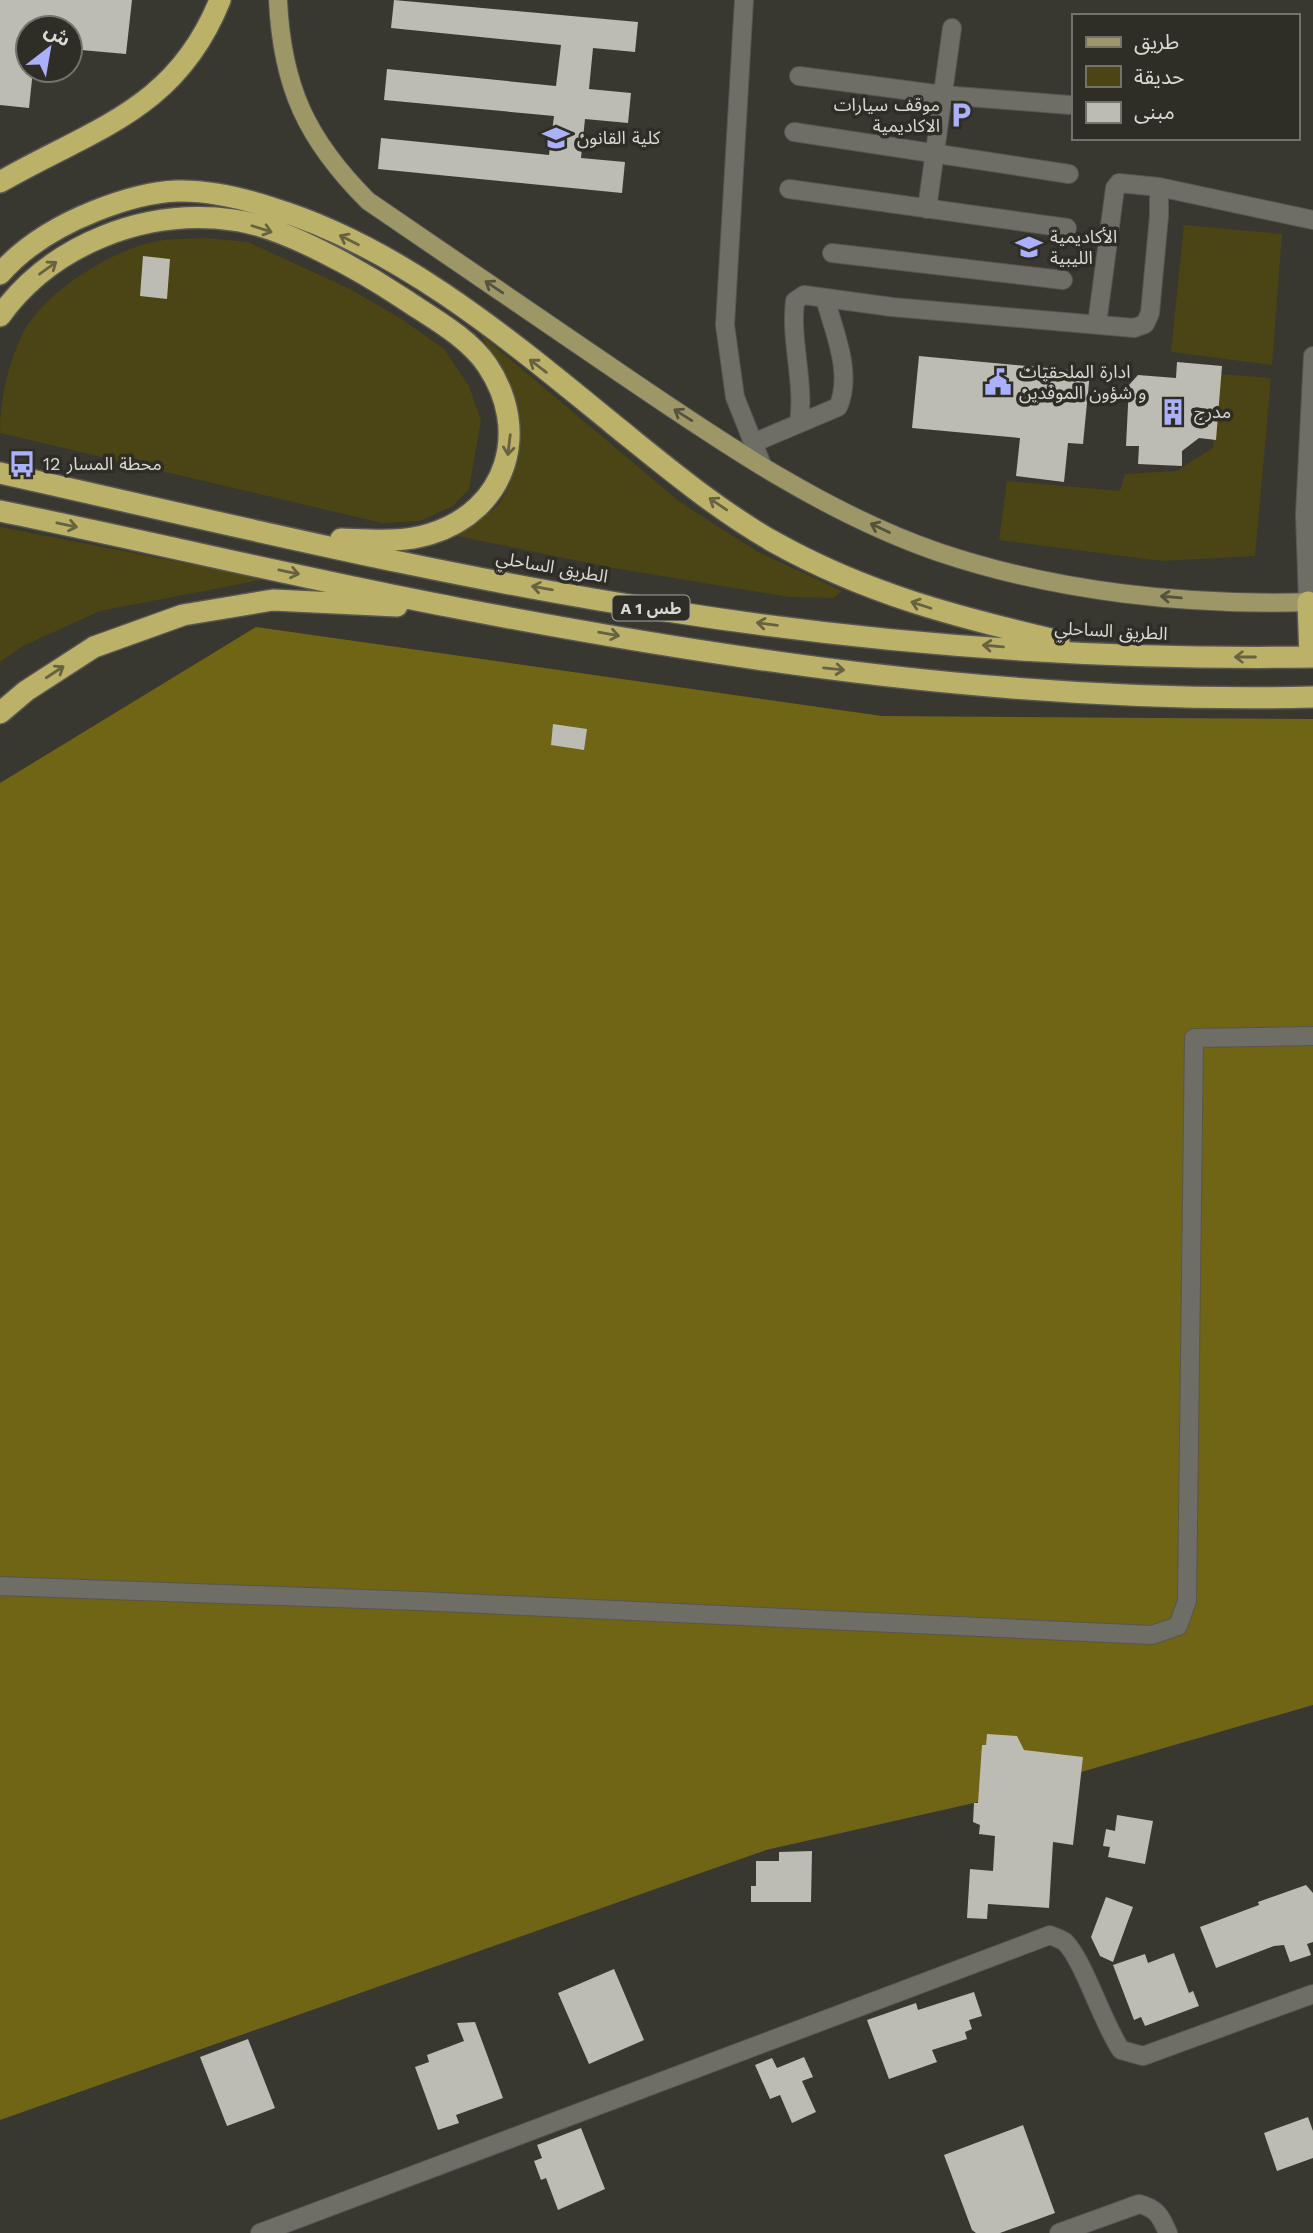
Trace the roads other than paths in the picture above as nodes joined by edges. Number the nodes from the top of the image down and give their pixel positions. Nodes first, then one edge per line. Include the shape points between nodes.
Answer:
1 (220, 0) edge
2 (278, 0) edge
3 (744, 0) edge
4 (952, 28) dead end
5 (799, 76) dead end
6 (943, 95) junction
7 (1070, 105) dead end
8 (794, 132) dead end
9 (934, 154) junction
10 (1069, 174) dead end
11 (0, 182) edge
12 (1159, 187) junction
13 (789, 189) dead end
14 (927, 209) junction
15 (1313, 220) edge
16 (1067, 228) dead end
17 (832, 253) dead end
18 (0, 274) edge
19 (1063, 281) dead end
20 (825, 298) junction
21 (0, 316) edge
22 (1097, 324) junction
23 (1313, 356) edge
24 (799, 423) junction
25 (753, 443) junction
26 (762, 465) junction
27 (0, 473) edge
28 (0, 512) edge
29 (289, 538) junction
30 (1311, 602) edge
31 (457, 608) junction
32 (1129, 657) junction
33 (1312, 657) edge
34 (1313, 697) edge
35 (0, 713) edge
36 (1313, 1036) edge
37 (0, 1586) edge
38 (1313, 1994) edge
39 (260, 2233) edge
40 (1059, 2233) edge
41 (1168, 2233) edge

1 - 11 highway via 187,62 157,93 122,119
26 -> 2 main road via 368,201 335,168 309,130 290,87 280,42
3 - 25 street via 725,325 734,397
4 - 6 street
5 - 6 street
6 - 7 street
6 - 9 street
8 - 9 street
9 - 10 street
9 - 14 street
12 - 15 street
12 - 22 street via 1128,182 1115,188
12 - 22 street via 1150,313 1145,324 1134,328
13 - 14 street
14 - 16 street
17 - 19 street
32 -> 18 highway via 959,618 873,590 773,541 685,482 468,312 389,260 306,218 235,196 177,191 117,202 62,224
20 - 22 street
20 - 24 street via 845,390 838,407
20 - 24 street via 804,295 795,301 802,404
21 -> 29 highway via 26,284 64,256 122,229 179,218 234,220 300,241 379,282 454,333 486,363 503,395 511,430 506,464 493,490 466,517 430,534 386,540
23 - 30 street via 1306,515
24 - 25 street
25 - 26 street
30 -> 26 main road via 1171,597 992,568 886,531
27 - 29 highway, الطريق الساحلي / A 1 طس
28 -> 31 highway, A 1 طس
32 -> 29 highway, الطريق الساحلي / A 1 طس via 813,630 673,612
30 - 33 highway
31 -> 34 highway, A 1 طس via 681,647 939,681 1130,693
35 -> 31 highway via 94,647 183,615 273,600
33 -> 32 highway, الطريق الساحلي / A 1 طس
36 - 37 street via 1194,1038 1187,1601 1178,1626 1152,1635
38 - 39 street via 1143,2056 1121,2050 1074,1955 1064,1941 1050,1935
40 - 41 street via 1139,2204 1152,2207 1161,2216

